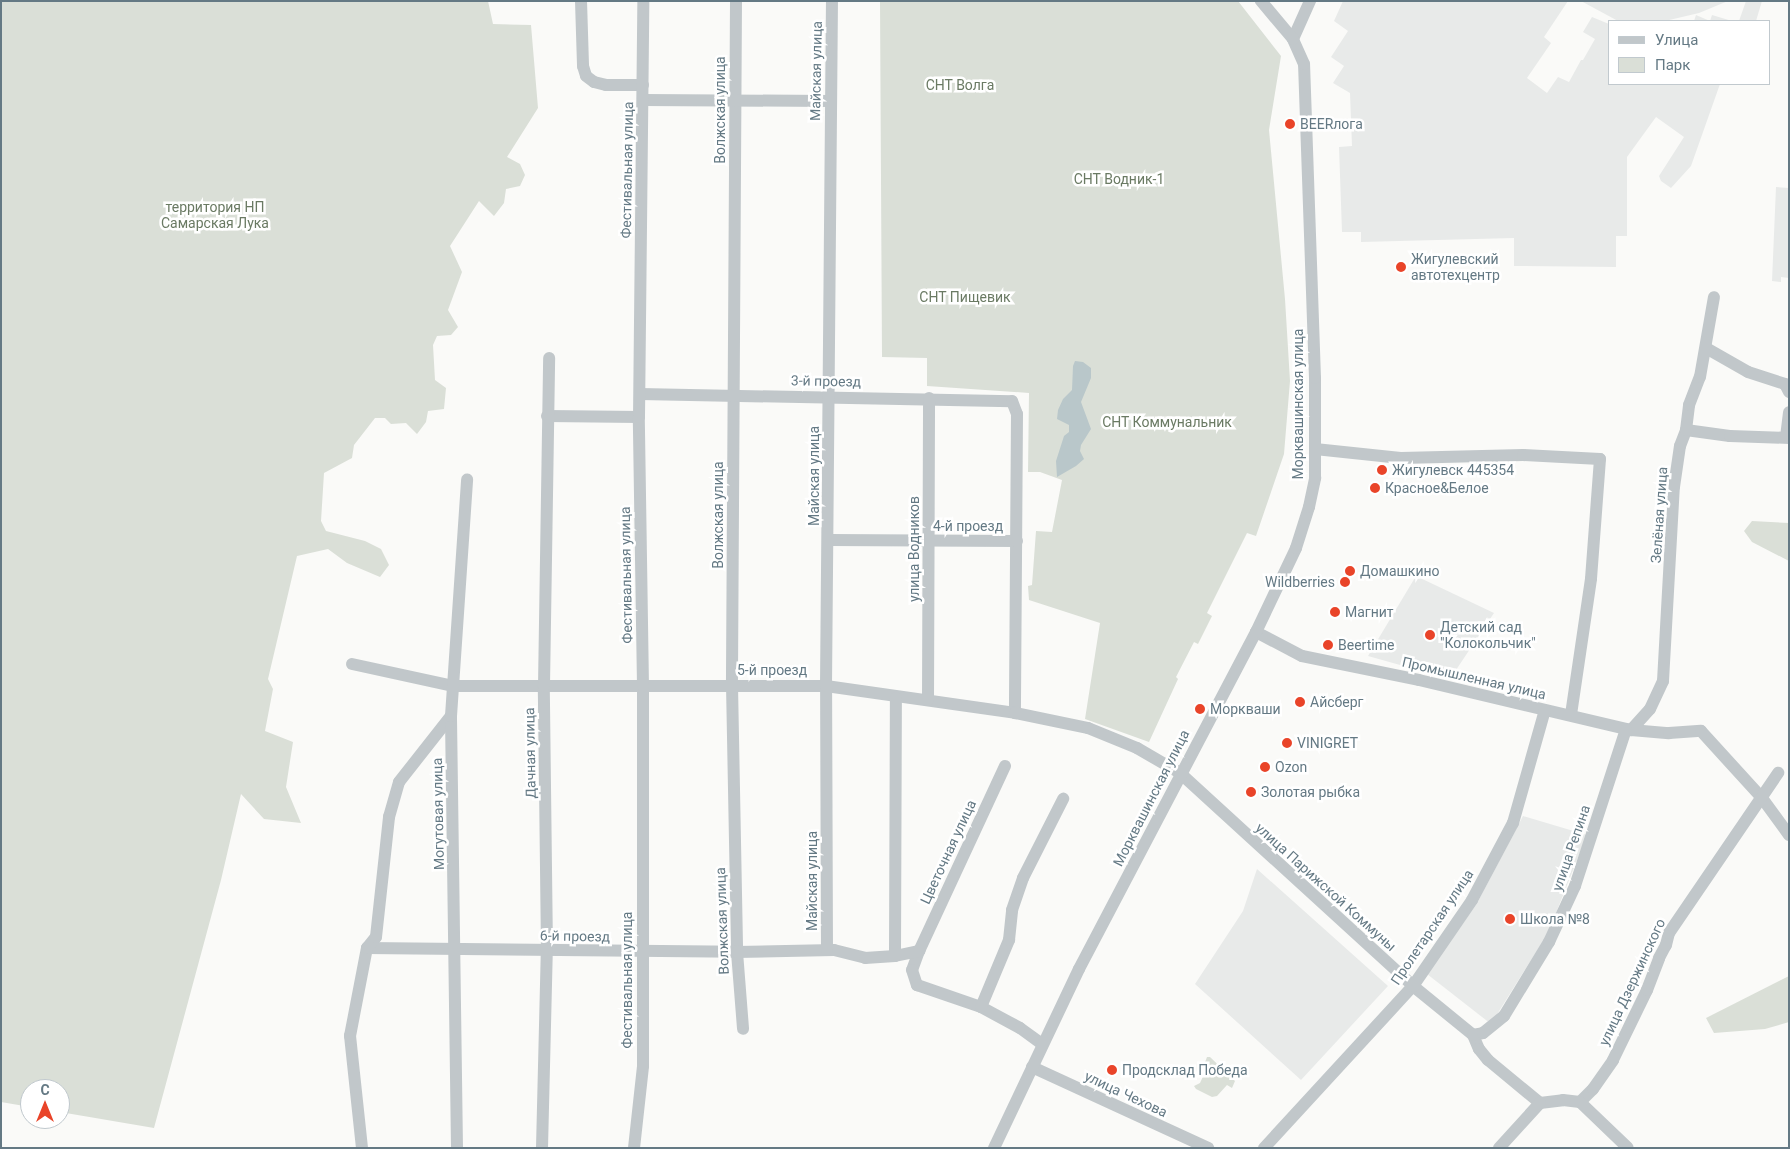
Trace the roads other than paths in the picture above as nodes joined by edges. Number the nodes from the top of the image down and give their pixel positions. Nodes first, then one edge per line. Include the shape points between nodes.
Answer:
1 (581, 1) edge
2 (643, 1) edge
3 (736, 1) edge
4 (832, 1) edge
5 (1261, 1) edge
6 (1310, 1) edge
7 (1293, 39) junction
8 (643, 85) junction
9 (643, 100) junction
10 (735, 100) junction
11 (830, 102) junction
12 (1714, 297) dead end
13 (1706, 348) junction
14 (549, 358) dead end
15 (1789, 392) edge
16 (640, 394) junction
17 (733, 396) junction
18 (828, 396) junction
19 (930, 398) junction
20 (1789, 412) edge
21 (547, 416) junction
22 (639, 417) junction
23 (1686, 430) junction
24 (1788, 438) edge
25 (1315, 449) junction
26 (467, 480) dead end
27 (829, 540) junction
28 (1017, 540) junction
29 (928, 541) junction
30 (1256, 632) junction
31 (352, 664) dead end
32 (732, 685) junction
33 (453, 686) junction
34 (544, 686) junction
35 (643, 686) junction
36 (826, 686) junction
37 (896, 698) junction
38 (928, 700) junction
39 (1544, 710) junction
40 (1016, 714) junction
41 (1571, 715) junction
42 (451, 716) junction
43 (1629, 730) junction
44 (1005, 766) dead end
45 (1180, 773) junction
46 (1778, 773) dead end
47 (1762, 798) junction
48 (1063, 799) dead end
49 (1789, 835) edge
50 (367, 948) junction
51 (455, 950) junction
52 (547, 950) junction
53 (827, 950) junction
54 (642, 951) junction
55 (919, 951) junction
56 (736, 952) junction
57 (895, 956) junction
58 (1413, 986) junction
59 (981, 1007) junction
60 (743, 1029) dead end
61 (1473, 1035) junction
62 (1042, 1044) junction
63 (1032, 1067) junction
64 (1580, 1102) junction
65 (1540, 1103) junction
66 (362, 1148) edge
67 (457, 1148) edge
68 (542, 1148) edge
69 (634, 1148) edge
70 (994, 1148) edge
71 (1208, 1148) edge
72 (1264, 1148) edge
73 (1500, 1148) edge
74 (1628, 1148) edge

1 - 8 street via 586,76 606,85
2 - 8 street, Фестивальная улица
3 - 10 street, Волжская улица
4 - 11 street, Майская улица
5 - 7 street, Морквашинская улица
6 - 7 street
7 - 25 street, Морквашинская улица via 1304,64
8 - 9 street, Фестивальная улица
9 - 10 street
9 - 16 street, Фестивальная улица
10 - 11 street
10 - 17 street, Волжская улица
11 - 18 street, Майская улица
12 - 13 street, Зелёная улица
13 - 15 street via 1748,372 1785,384
13 - 23 street, Зелёная улица via 1700,377 1689,405
14 - 21 street, Дачная улица
16 - 17 street, 3-й проезд
16 - 22 street, Фестивальная улица
17 - 18 street, 3-й проезд
17 - 32 street, Волжская улица
18 - 19 street, 3-й проезд
18 - 27 street, Майская улица
19 - 28 street, 3-й проезд via 1012,401 1017,414
19 - 29 street, улица Водников
20 - 24 street
21 - 22 street
21 - 34 street, Дачная улица
22 - 35 street, Фестивальная улица
23 - 24 street via 1730,436
23 - 43 street, Зелёная улица via 1680,446 1674,487 1663,681 1650,709
25 - 30 street, Морквашинская улица via 1315,478 1310,506 1296,548
25 - 41 street via 1401,458 1523,455 1600,459 1591,579
26 - 33 street, Могутовая улица
27 - 29 street, 4-й проезд
27 - 36 street, Майская улица
28 - 29 street, 4-й проезд
28 - 40 street
29 - 38 street, улица Водников
30 - 39 street, Промышленная улица via 1302,656
30 - 45 street, Морквашинская улица
31 - 33 street, 5-й проезд
32 - 35 street, 5-й проезд
32 - 36 street, 5-й проезд
32 - 56 street, Волжская улица
33 - 34 street, 5-й проезд
33 - 42 street, Могутовая улица
34 - 35 street, 5-й проезд
34 - 52 street, Дачная улица
35 - 54 street, Фестивальная улица
36 - 37 street, 5-й проезд
36 - 53 street, Майская улица
37 - 38 street, 5-й проезд
37 - 57 street
38 - 40 street, 5-й проезд
39 - 41 street, Промышленная улица
39 - 58 street, Пролетарская улица via 1513,823 1472,900
40 - 45 street, 5-й проезд via 1088,728 1137,748
41 - 43 street, Промышленная улица
42 - 50 street via 400,782 389,818 376,937
42 - 51 street, Могутовая улица
43 - 47 street, Промышленная улица via 1701,731
43 - 61 street, улица Репина via 1575,886 1548,942 1504,1016 1484,1033
44 - 55 street, Цветочная улица
45 - 58 street, улица Парижской Коммуны
45 - 62 street, Морквашинская улица
46 - 47 street, улица Дзержинского
47 - 49 street, Промышленная улица
47 - 64 street, улица Дзержинского via 1669,933 1647,990 1613,1060 1593,1090
48 - 59 street via 1024,878 1012,910 1008,940
50 - 51 street, 6-й проезд
50 - 66 street via 350,1036
51 - 52 street, 6-й проезд
51 - 67 street, Могутовая улица
52 - 54 street, 6-й проезд
52 - 68 street, Дачная улица
53 - 56 street, 6-й проезд
53 - 57 street, 6-й проезд via 865,958
54 - 56 street, 6-й проезд
54 - 69 street, Фестивальная улица via 643,1066
55 - 57 street, 6-й проезд
55 - 59 street via 912,970 917,985
56 - 60 street, Волжская улица
58 - 61 street, улица Парижской Коммуны
58 - 72 street, Пролетарская улица
59 - 62 street
61 - 65 street, улица Парижской Коммуны via 1488,1060
62 - 63 street, Морквашинская улица
63 - 70 street, Морквашинская улица
63 - 71 street, улица Чехова
64 - 65 street
64 - 74 street
65 - 73 street

